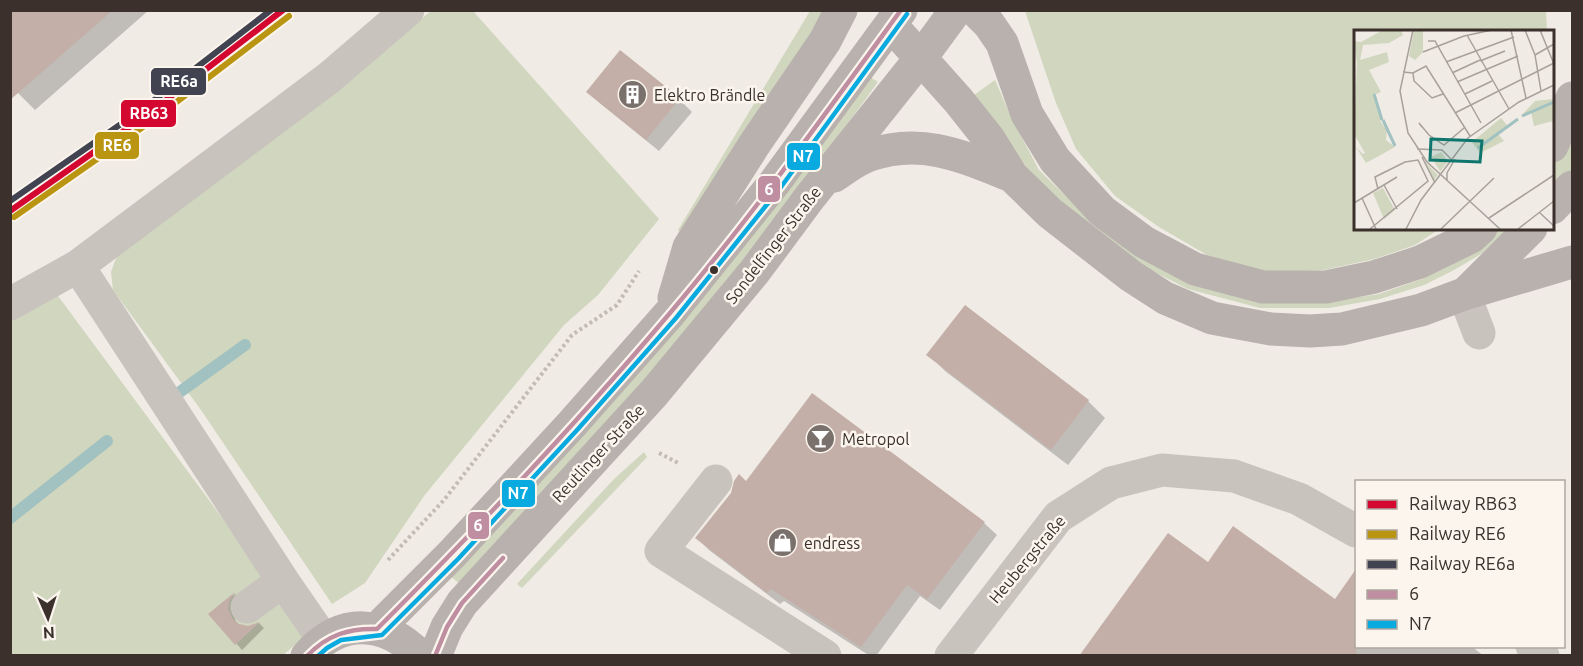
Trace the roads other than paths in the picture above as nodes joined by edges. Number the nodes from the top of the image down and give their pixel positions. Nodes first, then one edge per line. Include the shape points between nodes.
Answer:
1 (408, 10) edge
2 (841, 10) edge
3 (956, 10) edge
4 (975, 10) edge
5 (896, 18) edge
6 (920, 59) junction
7 (1572, 98) edge
8 (1553, 141) edge
9 (1012, 176) junction
10 (1572, 187) edge
11 (810, 197) junction
12 (1553, 206) edge
13 (1478, 230) edge
14 (1529, 230) edge
15 (1572, 262) edge
16 (78, 266) junction
17 (1464, 294) junction
18 (10, 304) edge
19 (670, 313) junction
20 (1479, 333) dead end
21 (654, 393) joint
22 (716, 481) dead end
23 (1355, 530) edge
24 (283, 581) junction
25 (247, 607) dead end
26 (377, 629) junction
27 (315, 647) edge
28 (420, 656) edge
29 (435, 656) edge
30 (825, 656) edge
31 (951, 656) edge

1 - 16 street via 330,77
2 - 19 main road via 688,247
3 - 6 main road, Sondelfinger Straße
4 - 13 main road via 1002,43 1027,114 1055,160 1102,211 1144,242 1195,269 1263,287 1326,287 1420,262
5 - 6 main road
5 - 19 main road via 775,182
6 - 9 main road via 964,108
6 - 11 main road, Sondelfinger Straße
7 - 8 main road
9 - 11 main road via 957,154 927,147 892,149 868,155 834,175
9 - 17 main road via 1066,227 1131,276 1165,298 1212,318 1271,330 1342,329 1421,310
10 - 12 main road
11 - 21 main road, Sondelfinger Straße via 755,271
14 - 17 main road
15 - 17 main road
16 - 18 street
16 - 24 street
17 - 20 street
19 - 26 main road via 452,554
21 - 29 main road, Reutlinger Straße via 462,603
22 - 30 street via 661,551
23 - 31 street, Heubergstraße via 1299,499 1234,476 1162,470 1111,483 1058,517
24 - 25 street
24 - 27 street
26 - 27 main road via 349,629
26 - 28 main road via 408,643

